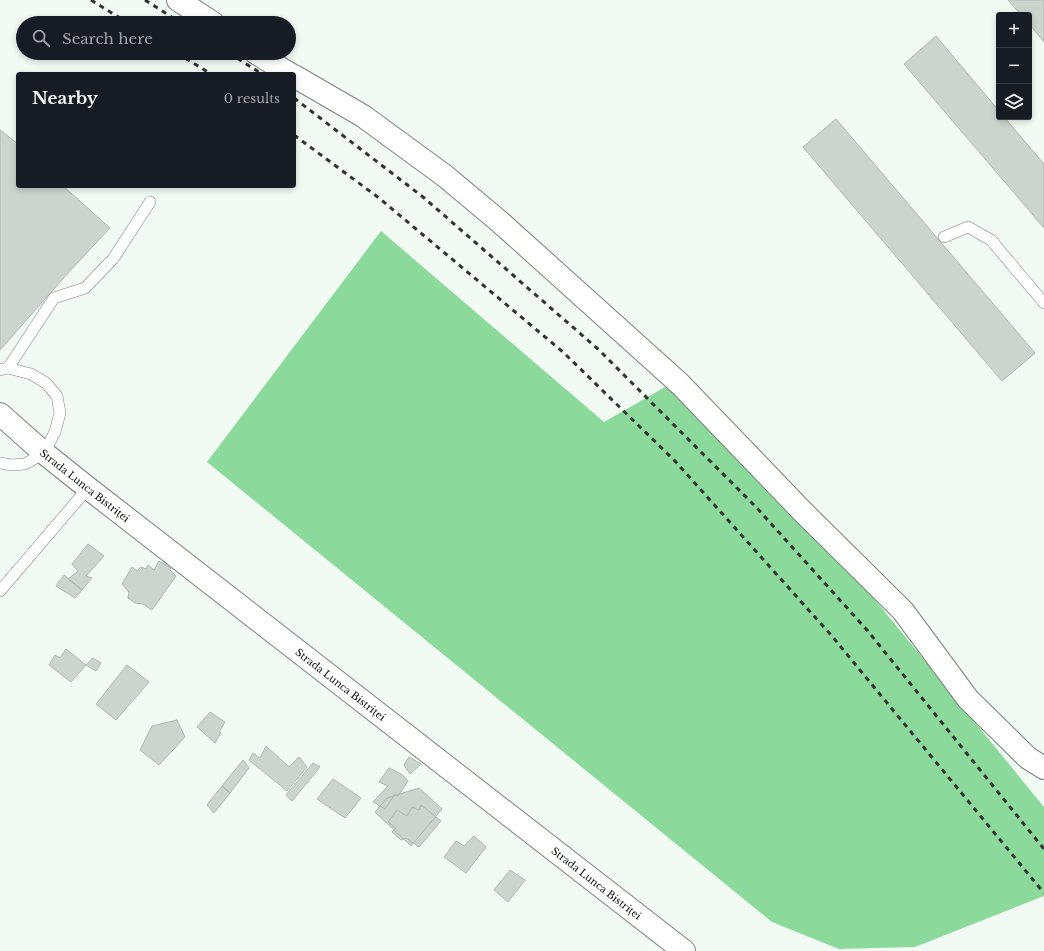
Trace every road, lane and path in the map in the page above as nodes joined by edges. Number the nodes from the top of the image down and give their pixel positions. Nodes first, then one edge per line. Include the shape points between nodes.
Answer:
1 (178, 0) edge
2 (204, 16) edge
3 (267, 60) edge
4 (287, 72) edge
5 (296, 77) edge
6 (150, 202) dead end
7 (944, 237) dead end
8 (1044, 303) edge
9 (4, 369) edge
10 (0, 414) edge
11 (44, 453) junction
12 (0, 463) edge
13 (88, 488) junction
14 (0, 591) edge
15 (1044, 768) edge
16 (684, 951) edge

1 - 2 street
3 - 4 street
5 - 15 street via 363,116 445,176 500,222 680,384 802,512 903,611 968,698 1028,758
6 - 9 lane via 113,259 85,288 54,298
7 - 8 lane via 968,227 991,240
9 - 11 lane via 31,374 46,383 57,396 60,413 55,432
10 - 11 street, Strada Lunca Bistriței
11 - 12 lane via 25,464 11,466
11 - 13 street, Strada Lunca Bistriței
13 - 14 lane
13 - 16 street, Strada Lunca Bistriței

